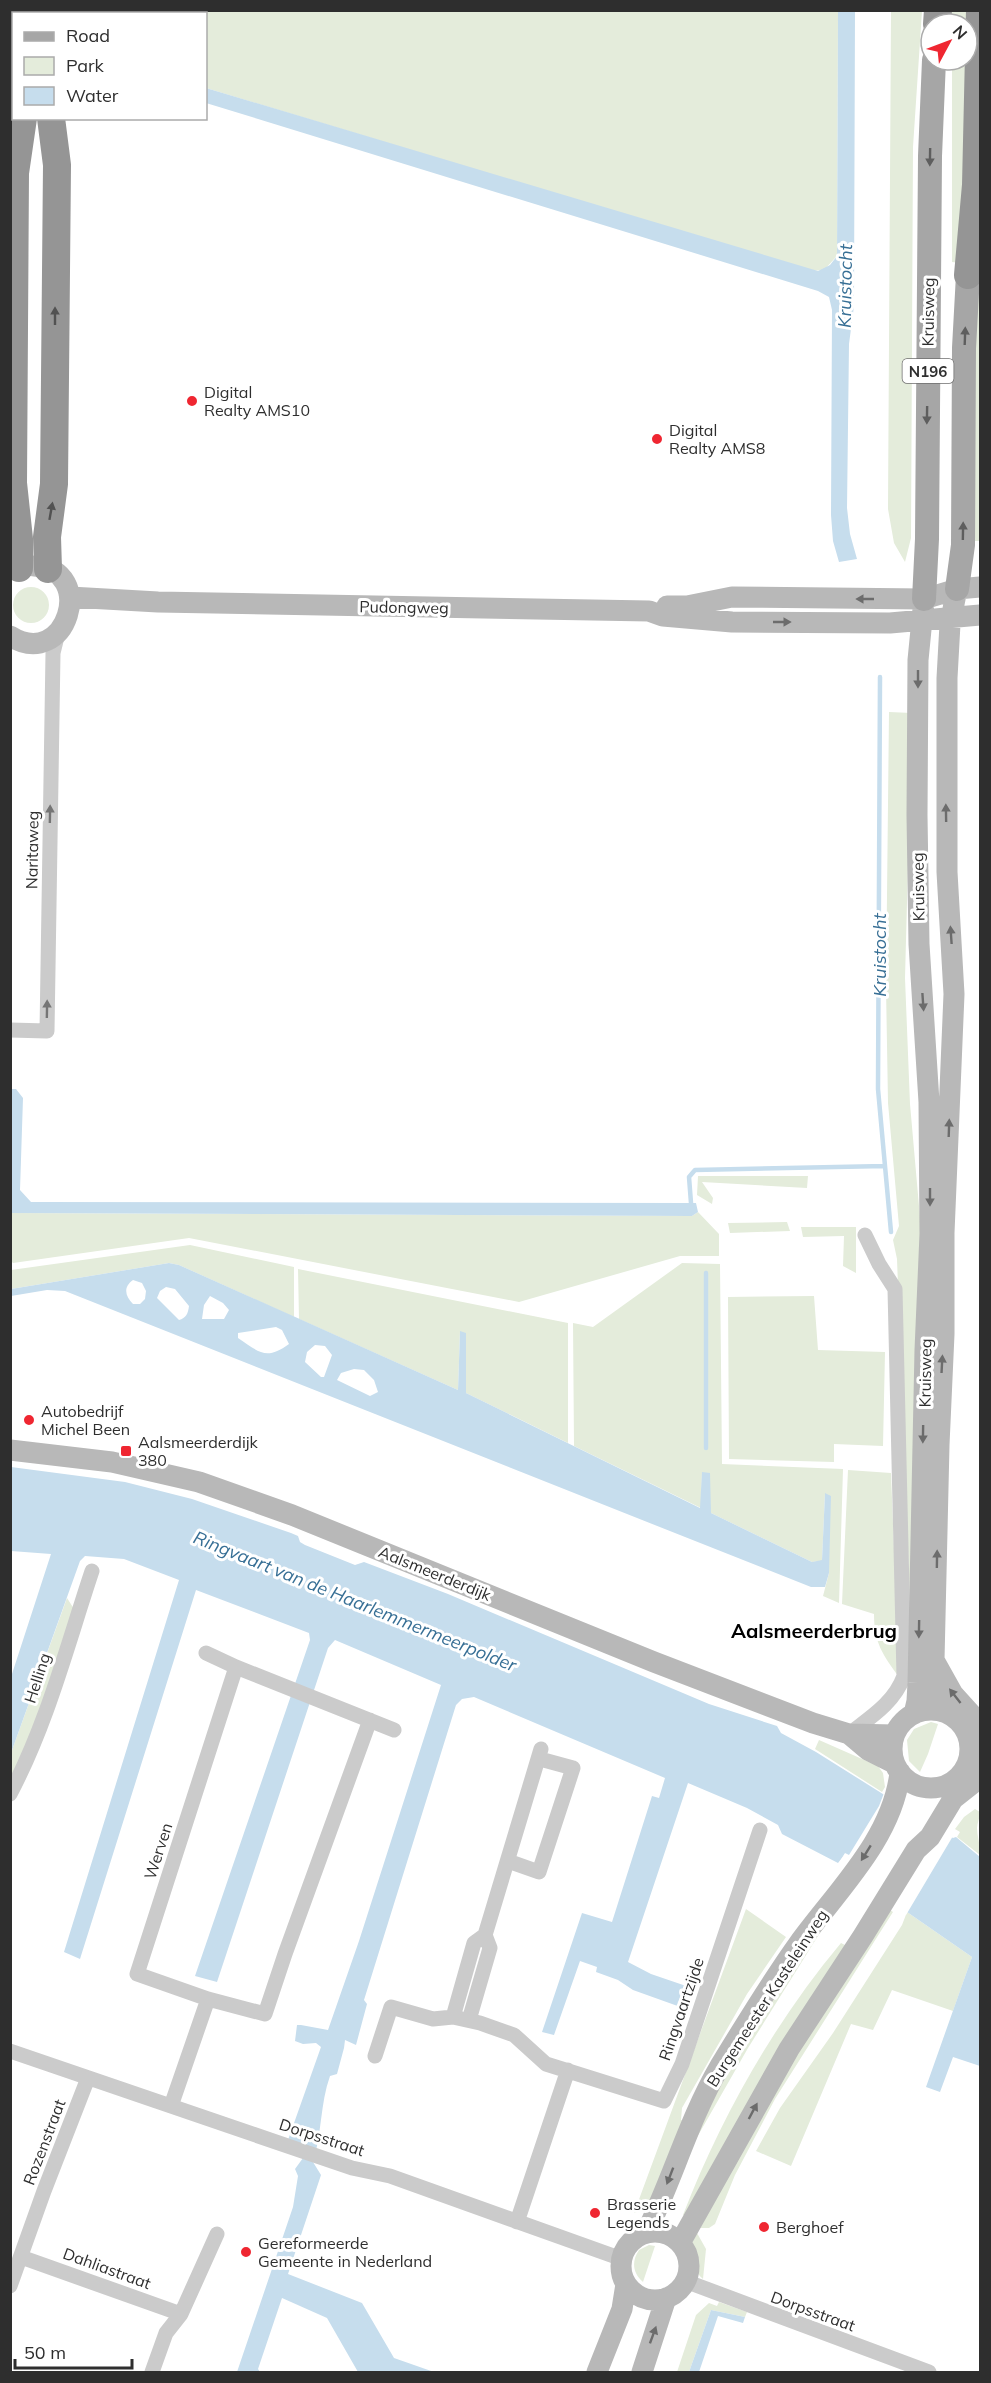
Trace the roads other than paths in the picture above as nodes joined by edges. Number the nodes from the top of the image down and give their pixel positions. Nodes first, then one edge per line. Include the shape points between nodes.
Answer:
1 (980, 10) edge
2 (934, 72) edge
3 (23, 120) edge
4 (51, 120) edge
5 (968, 275) joint
6 (48, 569) junction
7 (15, 570) edge
8 (981, 587) edge
9 (957, 589) junction
10 (70, 605) junction
11 (922, 610) junction
12 (981, 615) edge
13 (951, 617) junction
14 (58, 633) junction
15 (10, 636) edge
16 (10, 1030) edge
17 (865, 1235) dead end
18 (10, 1450) edge
19 (92, 1571) dead end
20 (207, 1653) dead end
21 (934, 1660) junction
22 (236, 1667) junction
23 (941, 1711) junction
24 (914, 1714) junction
25 (370, 1720) junction
26 (981, 1729) edge
27 (394, 1730) dead end
28 (849, 1734) junction
29 (894, 1735) junction
30 (981, 1767) edge
31 (897, 1768) junction
32 (952, 1791) junction
33 (10, 1794) edge
34 (760, 1830) dead end
35 (508, 1861) junction
36 (485, 1935) junction
37 (208, 1999) junction
38 (453, 2017) junction
39 (469, 2020) junction
40 (10, 2051) edge
41 (375, 2056) dead end
42 (568, 2070) junction
43 (88, 2078) junction
44 (171, 2106) junction
45 (517, 2222) junction
46 (646, 2233) junction
47 (217, 2234) dead end
48 (680, 2243) junction
49 (21, 2257) junction
50 (622, 2259) junction
51 (685, 2282) junction
52 (626, 2284) junction
53 (10, 2286) edge
54 (666, 2298) junction
55 (181, 2314) junction
56 (152, 2373) edge
57 (597, 2373) edge
58 (642, 2373) edge
59 (929, 2373) edge

1 - 5 highway, Kruisweg / N196 via 975,193
2 -> 11 main road, Kruisweg / N196 via 927,539
3 - 7 highway via 15,173 13,483 20,539
6 -> 4 highway via 47,537 54,484 57,165
9 -> 5 main road, Kruisweg / N196 via 963,545
6 - 7 main road via 38,566
6 - 10 main road via 66,585
8 - 9 main road
9 - 11 main road
9 - 13 main road, Kruisweg / N196
10 - 11 main road, Pudongweg via 158,602 649,611 732,597
10 - 14 main road
11 - 13 main road
11 -> 24 main road, Kruisweg / N196 via 918,660 919,944 929,1102 930,1234
12 - 13 main road
21 -> 13 main road, Kruisweg / N196 via 954,994 946,792
14 - 15 main road via 36,643
16 -> 14 street, Naritaweg via 47,1031 53,653
17 - 28 street, Kruisweg via 895,1289 904,1676 892,1698
18 - 28 main road, Aalsmeerderdijk via 112,1462 199,1482 292,1515 654,1662
19 - 33 street, Helling via 28,1760
20 - 22 street
21 - 23 main road, Kruisweg / N196 via 930,1671 932,1691
26 -> 21 main road via 953,1694
22 - 25 street
22 - 37 street, Werven via 137,1974
23 - 24 main road
23 - 32 main road via 962,1724 970,1751
24 - 29 main road
25 - 27 street
25 - 37 street, Werven via 265,2014
28 - 29 main road, Aalsmeerderdijk
28 - 31 main road, Aalsmeerderdijk
29 - 31 main road via 892,1752
30 - 32 main road via 972,1784
31 - 32 main road via 911,1783
31 -> 46 main road, Burgemeester Kasteleinweg via 894,1799 886,1821 846,1885 797,1946 715,2074
48 -> 32 main road via 768,2083 916,1850 921,1831 932,1823
34 - 42 street, Ringvaartzijde via 682,2064 664,2101
35 - 35 street via 539,1872 573,1768 540,1754
35 - 36 street
36 - 38 street via 474,1943
36 - 39 street via 490,1948
37 - 44 street
38 - 39 street, Ringvaartzijde
38 - 41 street, Ringvaartzijde via 433,2019 391,2007
39 - 42 street, Ringvaartzijde via 514,2035 546,2064
40 - 43 street, Dorpsstraat
42 - 45 street
43 - 44 street, Dorpsstraat
43 - 49 street, Rozenstraat
44 - 45 street, Dorpsstraat via 352,2168 390,2176
45 - 50 street, Dorpsstraat
46 - 48 main road via 662,2232
46 - 50 main road via 630,2242
47 - 55 street
48 - 51 main road via 689,2266
49 - 53 street, Rozenstraat
49 - 55 street, Dahliastraat
50 - 52 main road
51 - 54 main road
51 - 59 street, Dorpsstraat
52 - 54 main road via 639,2296 652,2300
52 - 57 main road via 622,2309
58 -> 54 main road
55 - 56 street via 166,2332

